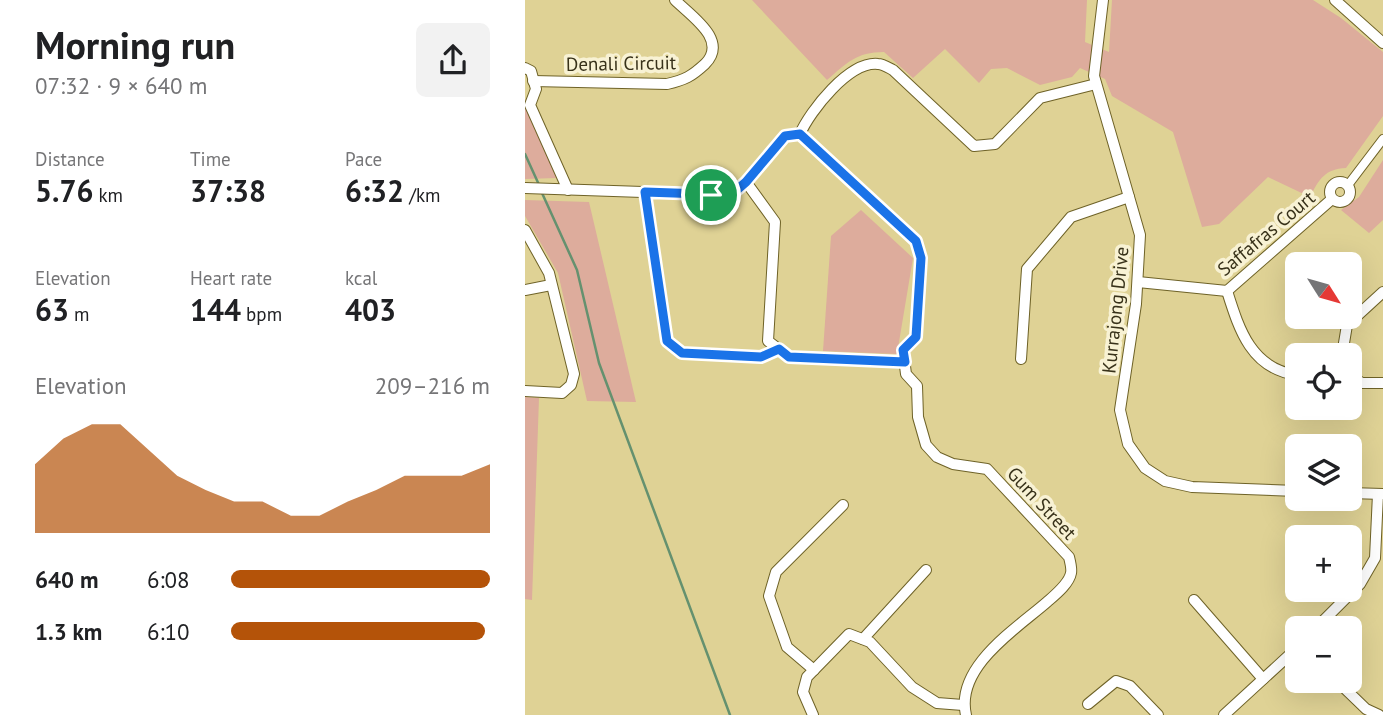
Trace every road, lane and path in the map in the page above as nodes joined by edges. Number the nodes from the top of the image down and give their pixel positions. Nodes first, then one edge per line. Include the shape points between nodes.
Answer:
1 (675, 0) edge
2 (1103, 0) edge
3 (1335, 0) edge
4 (1383, 43) edge
5 (525, 68) edge
6 (533, 81) junction
7 (1097, 84) junction
8 (800, 134) junction
9 (1383, 139) edge
10 (746, 182) junction
11 (1348, 184) joint
12 (525, 187) edge
13 (568, 190) junction
14 (645, 192) junction
15 (1129, 197) junction
16 (525, 230) edge
17 (1138, 282) junction
18 (551, 285) junction
19 (525, 290) edge
20 (1227, 291) junction
21 (1383, 292) edge
22 (1344, 343) edge
23 (779, 349) junction
24 (1021, 359) dead end
25 (905, 362) junction
26 (1285, 374) edge
27 (1362, 383) edge
28 (1383, 383) edge
29 (525, 391) edge
30 (1285, 491) edge
31 (1362, 493) edge
32 (1381, 494) edge
33 (843, 506) dead end
34 (926, 570) dead end
35 (1194, 600) dead end
36 (1328, 616) edge
37 (863, 639) junction
38 (1285, 659) edge
39 (814, 670) junction
40 (1263, 679) junction
41 (1349, 693) edge
42 (1088, 704) dead end
43 (965, 710) edge
44 (813, 715) edge
45 (1158, 715) edge
46 (1224, 715) edge
47 (1381, 715) edge

1 - 6 street, Denali Circuit via 710,35 714,46 712,57 688,80 667,84
2 - 7 street, Kurrajong Drive via 1094,76
3 - 4 street
5 - 6 street via 531,71
6 - 13 street via 536,89 530,105
7 - 8 street via 1039,98 995,144 974,146 893,70 878,64 856,68 810,112
7 - 15 street, Kurrajong Drive
8 - 10 street via 785,136
8 - 25 street via 916,241 921,258 916,337 903,350
9 - 11 street, Saffafras Court
10 - 14 street via 731,195
10 - 23 street via 775,222 768,341
11 - 20 street, Saffafras Court via 1346,200 1332,199
12 - 13 street
13 - 14 street
14 - 23 street via 667,341 682,353 761,357
15 - 17 street, Kurrajong Drive via 1140,235
15 - 24 street via 1071,217 1027,270
16 - 18 street
17 - 20 street, Saffafras Court
17 - 30 street, Kurrajong Drive via 1121,410 1128,444 1145,468 1165,481 1192,488
18 - 19 street
18 - 29 street via 574,374 562,393
20 - 26 street via 1239,331 1257,354
21 - 22 street via 1347,325
23 - 25 street via 789,357
25 - 43 street, Gum Street via 906,374 917,386 918,417 926,445 953,464 987,470 1069,557 1071,573 1061,590 984,658 969,684
27 - 28 street
31 - 32 street
32 - 36 street via 1375,558 1360,584
33 - 39 street via 776,572 769,596 787,647
34 - 37 street
35 - 40 street
37 - 39 street via 849,634
37 - 43 street via 912,687 937,703
38 - 40 street
39 - 44 street via 803,691
40 - 46 street
41 - 47 street via 1366,709
42 - 45 street via 1116,681 1130,686

